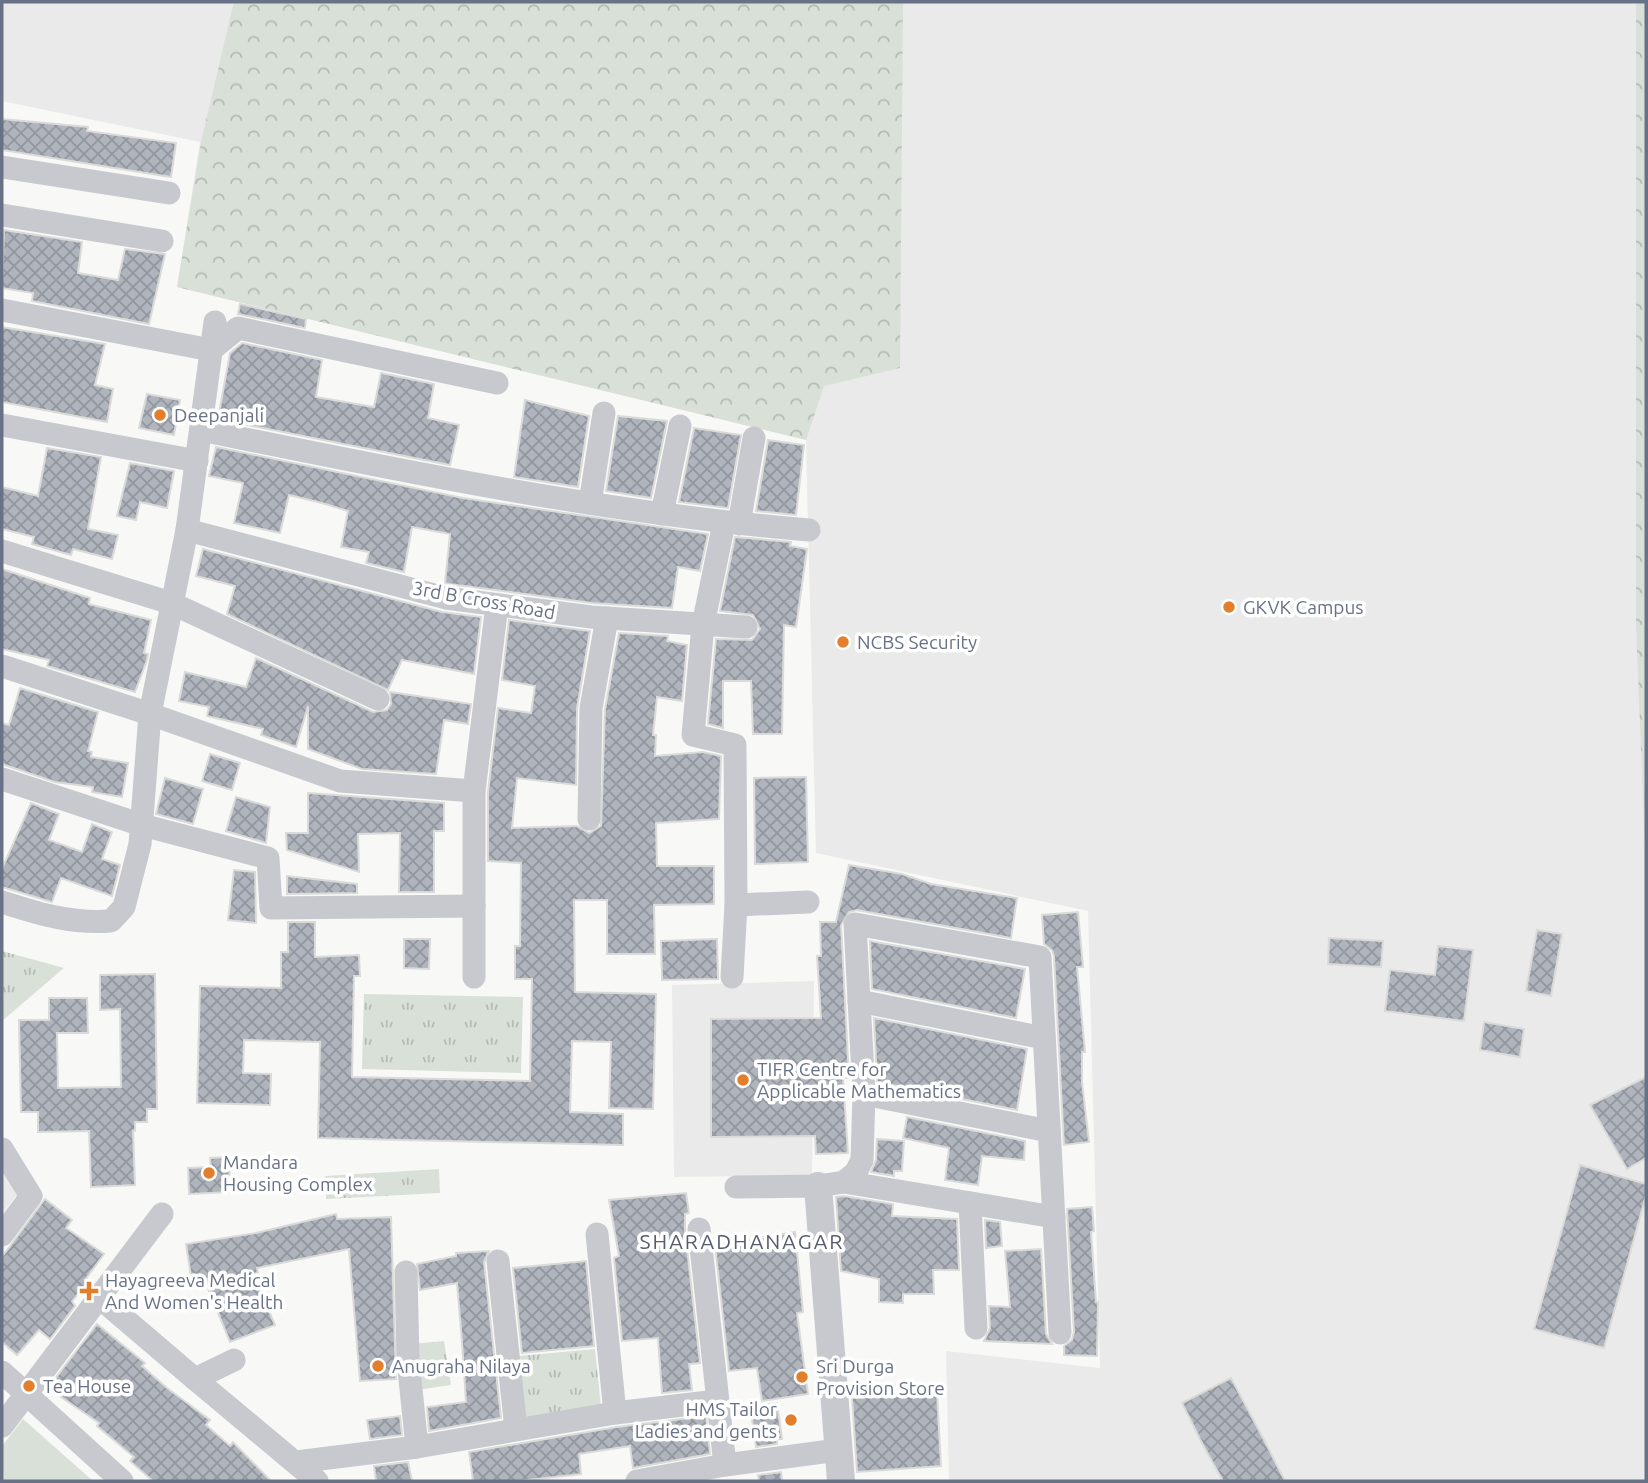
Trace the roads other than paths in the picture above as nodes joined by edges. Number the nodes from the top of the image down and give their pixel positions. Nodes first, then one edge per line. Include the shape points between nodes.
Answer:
1 (2, 167) edge
2 (169, 193) dead end
3 (2, 215) edge
4 (162, 241) dead end
5 (2, 310) edge
6 (215, 322) dead end
7 (211, 350) junction
8 (497, 383) dead end
9 (604, 413) dead end
10 (2, 425) edge
11 (680, 426) dead end
12 (201, 430) junction
13 (754, 438) dead end
14 (197, 461) junction
15 (590, 503) junction
16 (662, 513) junction
17 (731, 523) junction
18 (187, 530) junction
19 (809, 530) dead end
20 (2, 551) edge
21 (171, 603) junction
22 (496, 605) junction
23 (607, 618) junction
24 (704, 625) junction
25 (746, 628) dead end
26 (2, 666) edge
27 (377, 699) dead end
28 (150, 714) junction
29 (2, 779) edge
30 (474, 791) junction
31 (589, 819) dead end
32 (142, 825) junction
33 (2, 902) edge
34 (808, 902) dead end
35 (736, 905) junction
36 (474, 906) junction
37 (474, 977) dead end
38 (732, 977) dead end
39 (859, 1001) junction
40 (1044, 1038) junction
41 (863, 1094) junction
42 (1049, 1131) junction
43 (2, 1149) edge
44 (831, 1184) junction
45 (736, 1187) dead end
46 (970, 1203) junction
47 (162, 1214) dead end
48 (1054, 1217) junction
49 (699, 1229) dead end
50 (2, 1234) edge
51 (597, 1234) dead end
52 (498, 1261) dead end
53 (406, 1272) dead end
54 (100, 1298) junction
55 (976, 1328) dead end
56 (1060, 1333) dead end
57 (234, 1360) dead end
58 (2, 1372) edge
59 (195, 1379) junction
60 (27, 1395) junction
61 (717, 1401) junction
62 (615, 1413) junction
63 (2, 1426) edge
64 (516, 1429) junction
65 (417, 1447) junction
66 (838, 1450) junction
67 (296, 1462) junction
68 (725, 1465) junction
69 (122, 1481) edge
70 (317, 1481) edge
71 (637, 1481) edge
72 (841, 1481) edge

1 - 2 street
3 - 4 street
5 - 7 street
6 - 7 street
7 - 8 street via 238,328
7 - 12 street
9 - 15 street
10 - 14 street
11 - 16 street
12 - 14 street
12 - 15 street via 470,485
13 - 17 street
14 - 18 street
15 - 16 street
16 - 17 street
17 - 19 street
17 - 24 street
18 - 21 street
18 - 22 street, 3rd B Cross Road via 446,598
20 - 21 street
21 - 27 street
21 - 28 street
22 - 23 street, 3rd B Cross Road
22 - 30 street
23 - 24 street, 3rd B Cross Road
23 - 31 street via 591,708
24 - 25 street, 3rd B Cross Road
24 - 35 street via 693,735 735,745
26 - 28 street
28 - 30 street via 340,781
28 - 32 street
29 - 32 street
30 - 36 street
32 - 33 street via 124,907 111,921 55,919
32 - 36 street via 268,858 271,908
34 - 35 street
35 - 38 street
36 - 37 street
39 - 40 street
39 - 40 street via 855,924 1040,957
39 - 41 street
40 - 42 street
41 - 42 street
41 - 44 street via 862,1160 856,1172
42 - 48 street
43 - 50 street via 31,1196
44 - 45 street
44 - 46 street
44 - 66 street
46 - 48 street
46 - 55 street
47 - 54 street
48 - 56 street
49 - 61 street
51 - 62 street
52 - 64 street
53 - 65 street via 408,1360
54 - 59 street
54 - 60 street
57 - 59 street
58 - 60 street
59 - 67 street
60 - 63 street
60 - 69 street
61 - 62 street
61 - 68 street
62 - 64 street
64 - 65 street
65 - 67 street
66 - 68 street
66 - 72 street
67 - 70 street
68 - 71 street

